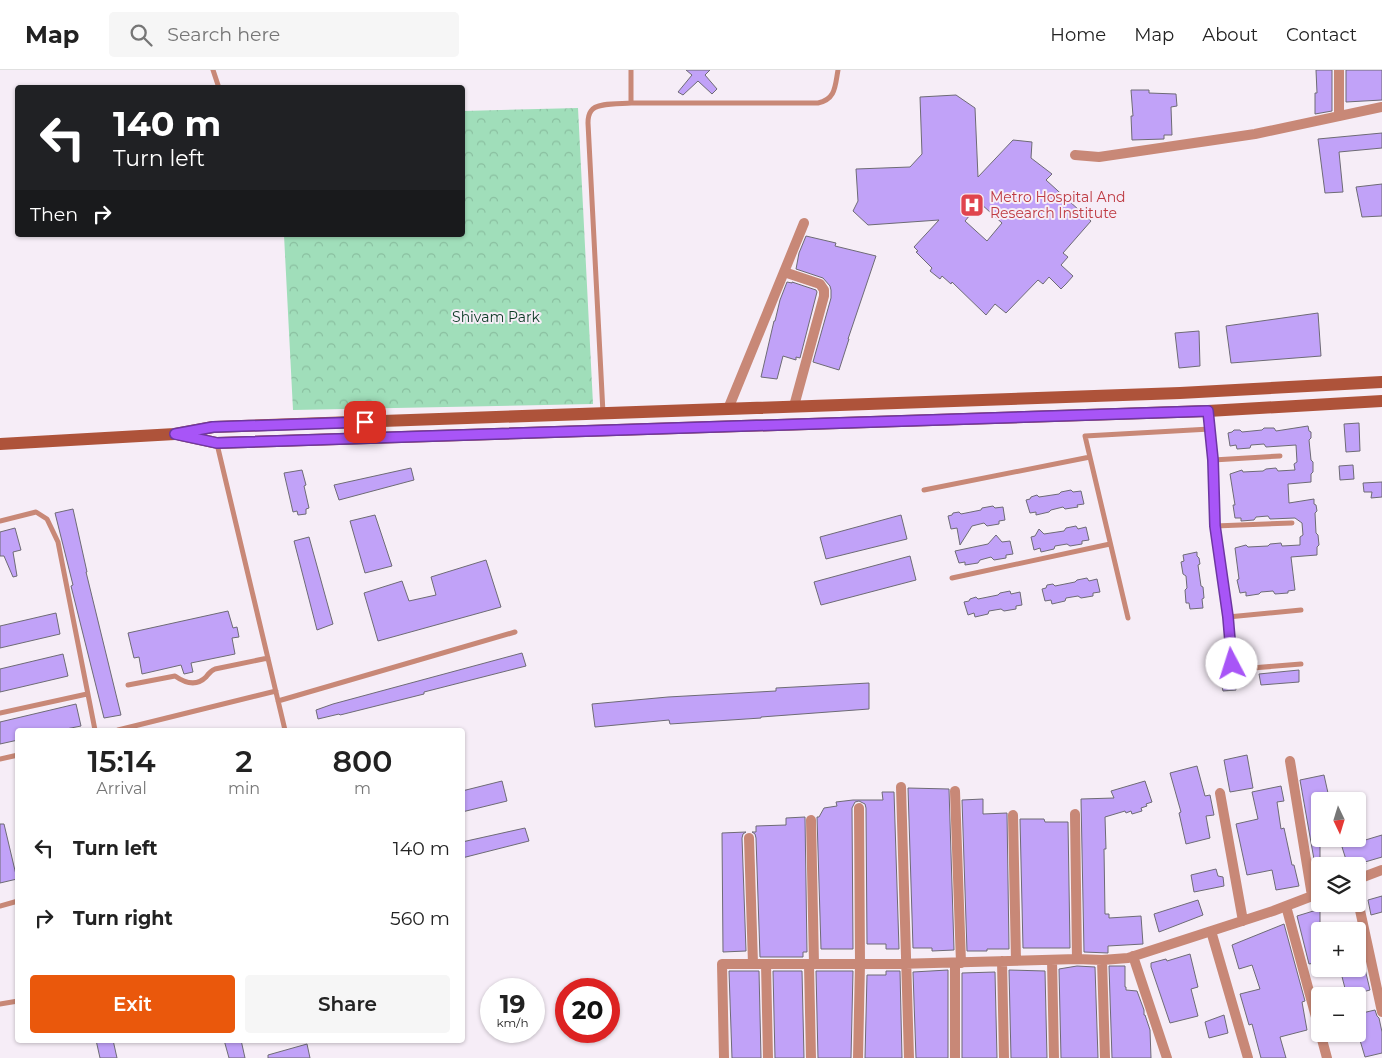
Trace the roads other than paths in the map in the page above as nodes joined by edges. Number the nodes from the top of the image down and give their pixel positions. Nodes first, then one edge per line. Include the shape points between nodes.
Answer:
1 (213, 70) edge
2 (631, 70) edge
3 (838, 70) edge
4 (1339, 70) edge
5 (218, 85) edge
6 (631, 103) junction
7 (1382, 107) edge
8 (1339, 116) junction
9 (1075, 155) dead end
10 (804, 223) dead end
11 (784, 272) junction
12 (1382, 382) edge
13 (1382, 401) edge
14 (794, 406) junction
15 (728, 409) junction
16 (1208, 411) junction
17 (603, 413) junction
18 (479, 418) junction
19 (1210, 429) junction
20 (175, 434) junction
21 (479, 435) junction
22 (217, 443) junction
23 (0, 444) edge
24 (1280, 456) dead end
25 (1090, 457) junction
26 (1213, 460) junction
27 (924, 490) dead end
28 (0, 520) edge
29 (1292, 523) dead end
30 (1215, 526) junction
31 (1110, 544) junction
32 (952, 578) dead end
33 (1301, 610) dead end
34 (1228, 617) junction
35 (1128, 618) dead end
36 (515, 632) dead end
37 (268, 658) junction
38 (1301, 664) dead end
39 (128, 685) dead end
40 (276, 691) junction
41 (87, 694) junction
42 (278, 701) junction
43 (0, 713) edge
44 (95, 728) edge
45 (126, 728) edge
46 (285, 728) edge
47 (15, 756) edge
48 (0, 759) edge
49 (1290, 761) dead end
50 (901, 787) dead end
51 (955, 791) dead end
52 (1220, 793) dead end
53 (859, 808) dead end
54 (1075, 814) dead end
55 (1013, 815) dead end
56 (812, 820) dead end
57 (749, 838) dead end
58 (1311, 869) edge
59 (1382, 870) edge
60 (1366, 876) edge
61 (1311, 897) edge
62 (15, 902) edge
63 (0, 906) edge
64 (1286, 906) junction
65 (1360, 912) edge
66 (1244, 921) junction
67 (1211, 931) junction
68 (1133, 956) junction
69 (1077, 959) junction
70 (1052, 960) junction
71 (1102, 960) junction
72 (1002, 961) junction
73 (1016, 961) junction
74 (958, 963) junction
75 (753, 964) junction
76 (766, 964) junction
77 (860, 964) junction
78 (905, 964) junction
79 (811, 965) junction
80 (15, 1002) edge
81 (0, 1004) edge
82 (1382, 1012) edge
83 (724, 1058) edge
84 (768, 1058) edge
85 (811, 1058) edge
86 (858, 1058) edge
87 (909, 1058) edge
88 (955, 1058) edge
89 (1004, 1058) edge
90 (1054, 1058) edge
91 (1104, 1058) edge
92 (1167, 1058) edge
93 (1248, 1058) edge
94 (1326, 1058) edge

1 - 5 lane
2 - 6 lane
3 - 6 lane via 832,96 818,103
4 - 8 street
6 - 17 lane via 594,108 588,124
7 - 8 street
8 - 9 street via 1255,134 1148,150 1099,157
10 - 11 street
11 - 14 street via 820,284 824,290
11 - 15 street
12 - 14 street
13 - 16 street
14 - 15 street
15 - 17 street
16 - 19 lane
16 - 21 street
17 - 18 street
18 - 20 street via 213,427
18 - 21 street
19 - 25 lane via 1086,436
19 - 26 lane
20 - 22 street
20 - 23 street
21 - 22 street
22 - 37 lane
24 - 26 lane
25 - 27 lane
25 - 31 lane
26 - 30 lane
28 - 41 lane via 36,512 47,519 58,542
29 - 30 lane
30 - 34 lane
31 - 32 lane
31 - 35 lane
33 - 34 lane
34 - 38 lane via 1232,664 1236,668
36 - 42 lane
37 - 39 lane via 215,669 200,682 190,684 175,676
37 - 40 lane
40 - 42 lane
40 - 45 lane
41 - 43 lane
41 - 44 lane
42 - 46 lane
47 - 48 lane
49 - 58 street
50 - 78 street
51 - 74 street
52 - 66 street
53 - 77 street
54 - 69 street
55 - 73 street
56 - 79 street
57 - 75 street
59 - 60 street
61 - 64 street
62 - 63 lane
64 - 66 street
64 - 94 street
65 - 82 street
66 - 67 street
67 - 68 street
67 - 93 street
68 - 71 street
68 - 92 street
69 - 70 street
69 - 71 street
70 - 73 street
70 - 90 street
71 - 91 street
72 - 73 street
72 - 74 street
72 - 89 street
74 - 78 street
74 - 88 street
75 - 76 street
75 - 83 street via 722,964
76 - 79 street
76 - 84 street
77 - 78 street
77 - 79 street
77 - 86 street
78 - 87 street
79 - 85 street
80 - 81 lane

